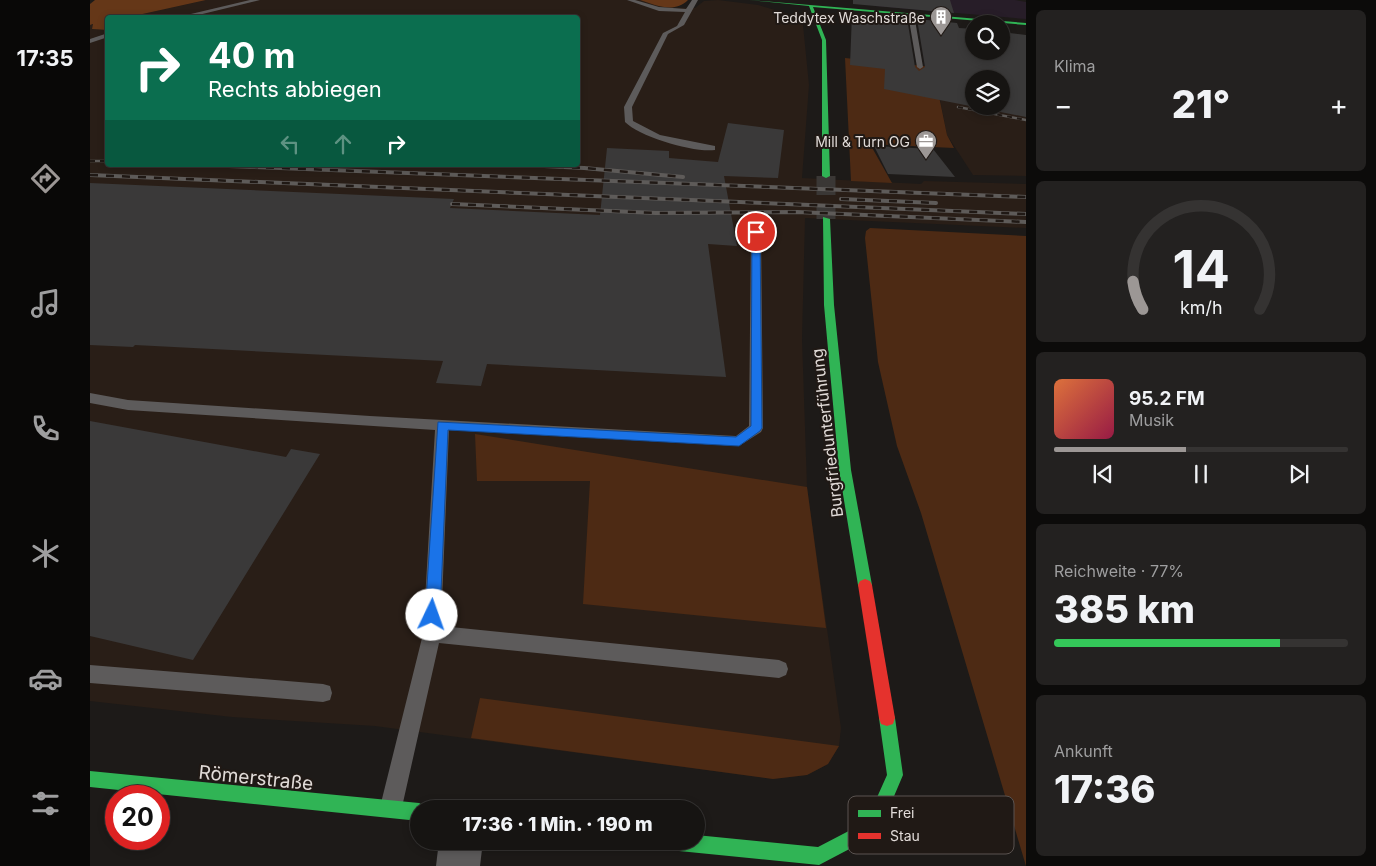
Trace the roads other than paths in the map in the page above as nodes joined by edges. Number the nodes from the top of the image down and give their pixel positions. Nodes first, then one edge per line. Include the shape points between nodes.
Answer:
1 (258, 0) edge
2 (630, 0) edge
3 (695, 0) edge
4 (751, 0) edge
5 (811, 6) junction
6 (836, 8) junction
7 (687, 11) junction
8 (912, 14) junction
9 (190, 15) edge
10 (1026, 24) edge
11 (105, 36) edge
12 (90, 40) edge
13 (824, 40) junction
14 (920, 68) dead end
15 (712, 148) dead end
16 (826, 176) tunnel mouth
17 (826, 219) tunnel mouth
18 (756, 232) dead end
19 (90, 398) edge
20 (442, 425) junction
21 (432, 634) junction
22 (779, 668) dead end
23 (90, 674) edge
24 (323, 692) dead end
25 (90, 779) edge
26 (886, 796) edge
27 (391, 809) junction
28 (410, 811) edge
29 (848, 841) edge
30 (705, 845) edge
31 (460, 850) edge
32 (458, 866) edge

1 - 9 lane
2 - 7 lane via 659,9
3 - 7 lane
4 - 5 street
5 - 6 street
5 - 13 street
6 - 8 street
6 - 13 street
7 - 15 lane via 679,29 666,33 628,107 629,122 654,135
8 - 10 street
8 - 14 lane
11 - 12 lane
13 - 16 street
17 - 26 street, Burgfriedunterführung via 829,305 844,470 895,775
18 - 20 lane via 756,428 739,441
19 - 20 lane via 128,405
20 - 21 lane
21 - 22 lane
21 - 27 lane
23 - 24 lane
25 - 27 street, Römerstraße
27 - 28 street, Römerstraße
29 - 30 street, Burgfriedunterführung via 819,856
31 - 32 street

